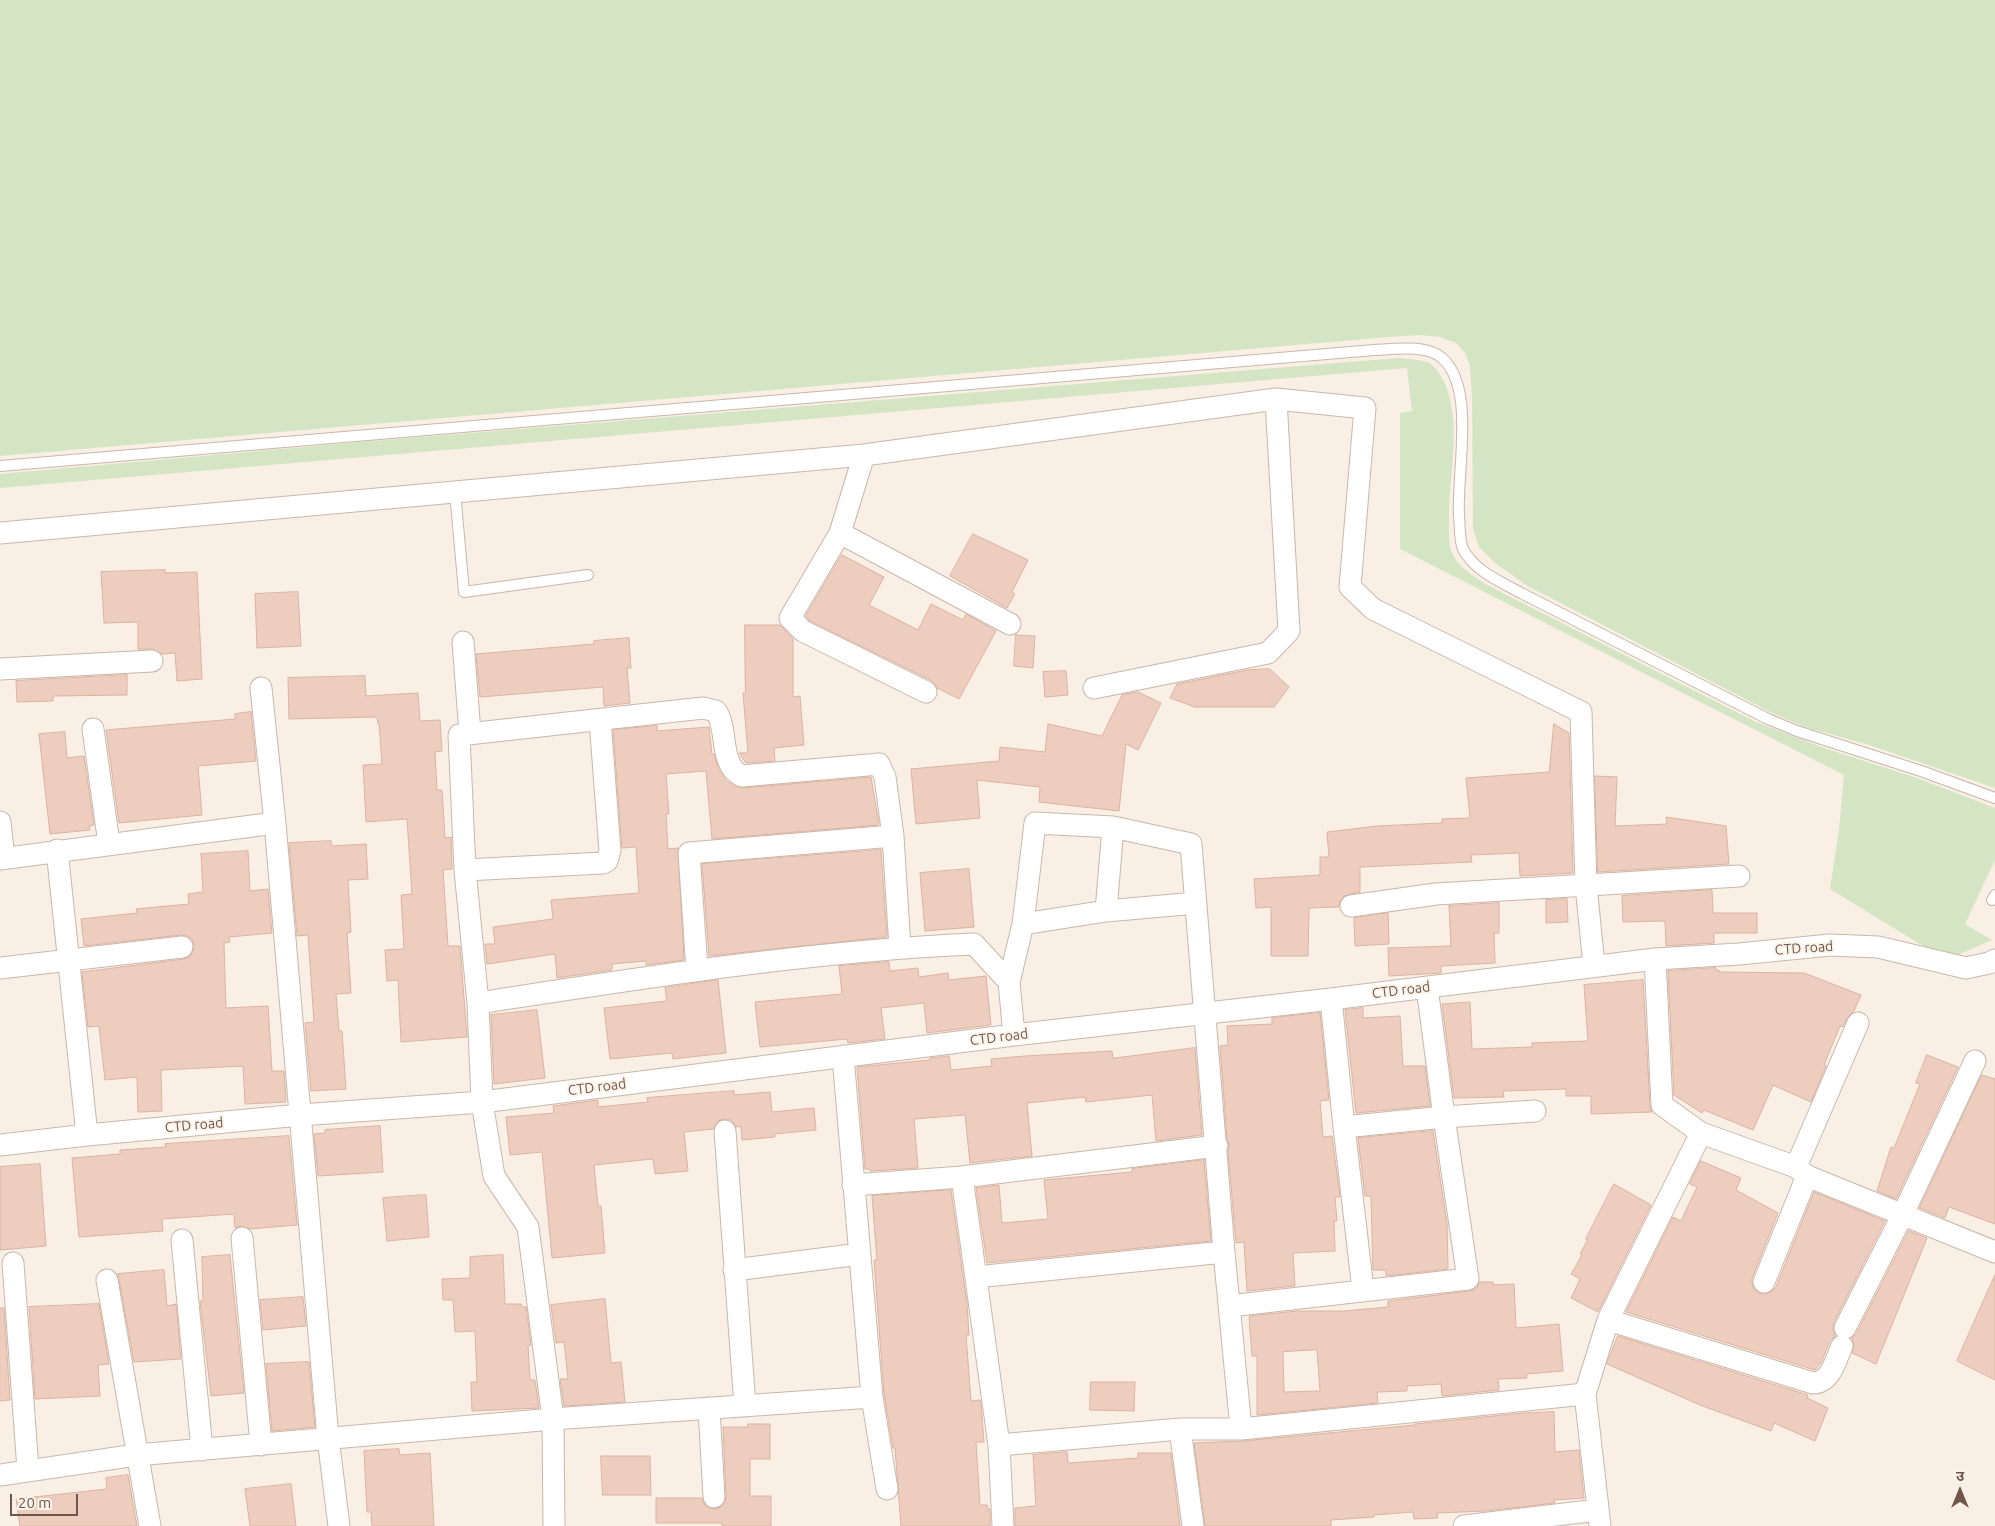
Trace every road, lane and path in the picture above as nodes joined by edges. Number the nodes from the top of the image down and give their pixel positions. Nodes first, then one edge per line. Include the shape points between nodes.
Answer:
1 (1276, 399) junction
2 (864, 455) junction
3 (0, 466) edge
4 (455, 492) junction
5 (0, 533) edge
6 (840, 533) junction
7 (588, 575) dead end
8 (1010, 624) dead end
9 (463, 642) dead end
10 (152, 660) dead end
11 (0, 669) edge
12 (260, 688) dead end
13 (1094, 688) dead end
14 (926, 692) dead end
15 (600, 720) junction
16 (93, 729) dead end
17 (470, 733) junction
18 (1995, 798) edge
19 (0, 822) edge
20 (275, 823) junction
21 (1113, 827) junction
22 (893, 836) junction
23 (109, 844) junction
24 (57, 850) junction
25 (2, 858) edge
26 (465, 870) junction
27 (1739, 876) dead end
28 (1586, 886) junction
29 (1196, 903) junction
30 (1351, 906) dead end
31 (1106, 911) junction
32 (1023, 924) junction
33 (182, 948) dead end
34 (900, 948) junction
35 (1655, 959) junction
36 (67, 960) junction
37 (1995, 960) edge
38 (1594, 965) junction
39 (0, 968) edge
40 (697, 970) junction
41 (1009, 982) junction
42 (1427, 987) junction
43 (1331, 999) junction
44 (478, 1003) junction
45 (1205, 1012) junction
46 (1858, 1023) dead end
47 (1014, 1035) junction
48 (843, 1056) junction
49 (1975, 1061) dead end
50 (482, 1102) junction
51 (1535, 1111) dead end
52 (300, 1115) junction
53 (1444, 1117) junction
54 (1344, 1126) junction
55 (725, 1131) dead end
56 (1701, 1133) junction
57 (87, 1135) junction
58 (0, 1146) edge
59 (1217, 1146) junction
60 (1802, 1172) junction
61 (962, 1177) junction
62 (853, 1185) junction
63 (1903, 1214) junction
64 (242, 1238) dead end
65 (182, 1240) dead end
66 (1224, 1252) junction
67 (1995, 1252) edge
68 (860, 1254) junction
69 (13, 1263) dead end
70 (734, 1270) junction
71 (976, 1277) junction
72 (107, 1280) dead end
73 (1764, 1282) dead end
74 (1363, 1290) junction
75 (1229, 1306) junction
76 (1608, 1320) junction
77 (1584, 1394) junction
78 (872, 1397) junction
79 (746, 1406) junction
80 (709, 1408) junction
81 (553, 1419) junction
82 (1180, 1429) junction
83 (1241, 1429) junction
84 (328, 1438) junction
85 (261, 1445) junction
86 (998, 1445) junction
87 (202, 1450) junction
88 (136, 1455) junction
89 (28, 1470) junction
90 (0, 1475) edge
91 (887, 1490) dead end
92 (714, 1497) dead end
93 (1599, 1518) edge
94 (150, 1526) edge
95 (339, 1526) edge
96 (554, 1526) edge
97 (1003, 1526) edge
98 (1193, 1526) edge
99 (1464, 1526) edge

1 - 2 street
1 - 13 street via 1289,631 1268,653
1 - 28 street via 1365,408 1350,587 1372,609 1581,712
2 - 4 street
2 - 6 street
3 - 18 lane via 1374,350 1422,350 1437,355 1448,365 1460,388 1460,528 1463,548 1478,566 1523,594 1768,719
4 - 5 street
4 - 7 lane via 464,592
6 - 8 street
6 - 14 street via 790,618 803,631
9 - 17 street
10 - 11 street
12 - 20 street
15 - 17 street
15 - 22 street via 703,708 716,711 722,720 725,749 731,766 742,776 879,764 885,777
15 - 26 street via 610,851 607,861
16 - 23 street
17 - 26 street via 459,735
19 - 25 street
20 - 23 street
20 - 52 street
21 - 29 street via 1191,844
21 - 31 street
21 - 32 street via 1035,823
22 - 34 street
22 - 40 street via 689,853
23 - 24 street
24 - 25 street
24 - 36 street
26 - 44 street
27 - 28 street
28 - 30 street via 1436,894
28 - 38 street
29 - 31 street
29 - 45 street
31 - 32 street
32 - 41 street
33 - 36 street
34 - 40 street
34 - 41 street via 974,944
35 - 37 street, CTD road via 1830,945 1878,947 1966,968
35 - 38 street, CTD road
35 - 56 street via 1662,1105
36 - 39 street
36 - 57 street
38 - 42 street, CTD road
40 - 44 street
41 - 47 street
42 - 43 street, CTD road
42 - 53 street
43 - 45 street, CTD road
43 - 54 street
44 - 50 street
45 - 47 street, CTD road
45 - 59 street
46 - 60 street
47 - 48 street, CTD road
48 - 50 street, CTD road
48 - 62 street
49 - 63 street
50 - 52 street, CTD road
50 - 81 street via 494,1176 528,1227
51 - 53 street
52 - 57 street, CTD road
52 - 84 street
53 - 54 street
53 - 74 street via 1468,1279
54 - 74 street
55 - 70 street
56 - 60 street
56 - 76 street
57 - 58 street, CTD road
59 - 61 street
59 - 66 street
60 - 63 street
60 - 73 street
61 - 62 street
61 - 71 street
62 - 68 street
63 - 67 street
63 - 76 street via 1843,1337 1828,1377 1819,1384
64 - 85 street
65 - 87 street
66 - 71 street
66 - 75 street
68 - 70 street
68 - 78 street
69 - 89 street
70 - 79 street
71 - 86 street
72 - 88 street
74 - 75 street
75 - 83 street
76 - 77 street
77 - 83 street
77 - 93 street
78 - 79 street
78 - 91 street
79 - 80 street
80 - 81 street
80 - 92 street
81 - 84 street
81 - 96 street
82 - 83 street
82 - 86 street
82 - 98 street
84 - 85 street
84 - 95 street
85 - 87 street
86 - 97 street
87 - 88 street
88 - 89 street
88 - 94 street
89 - 90 street
93 - 99 street

